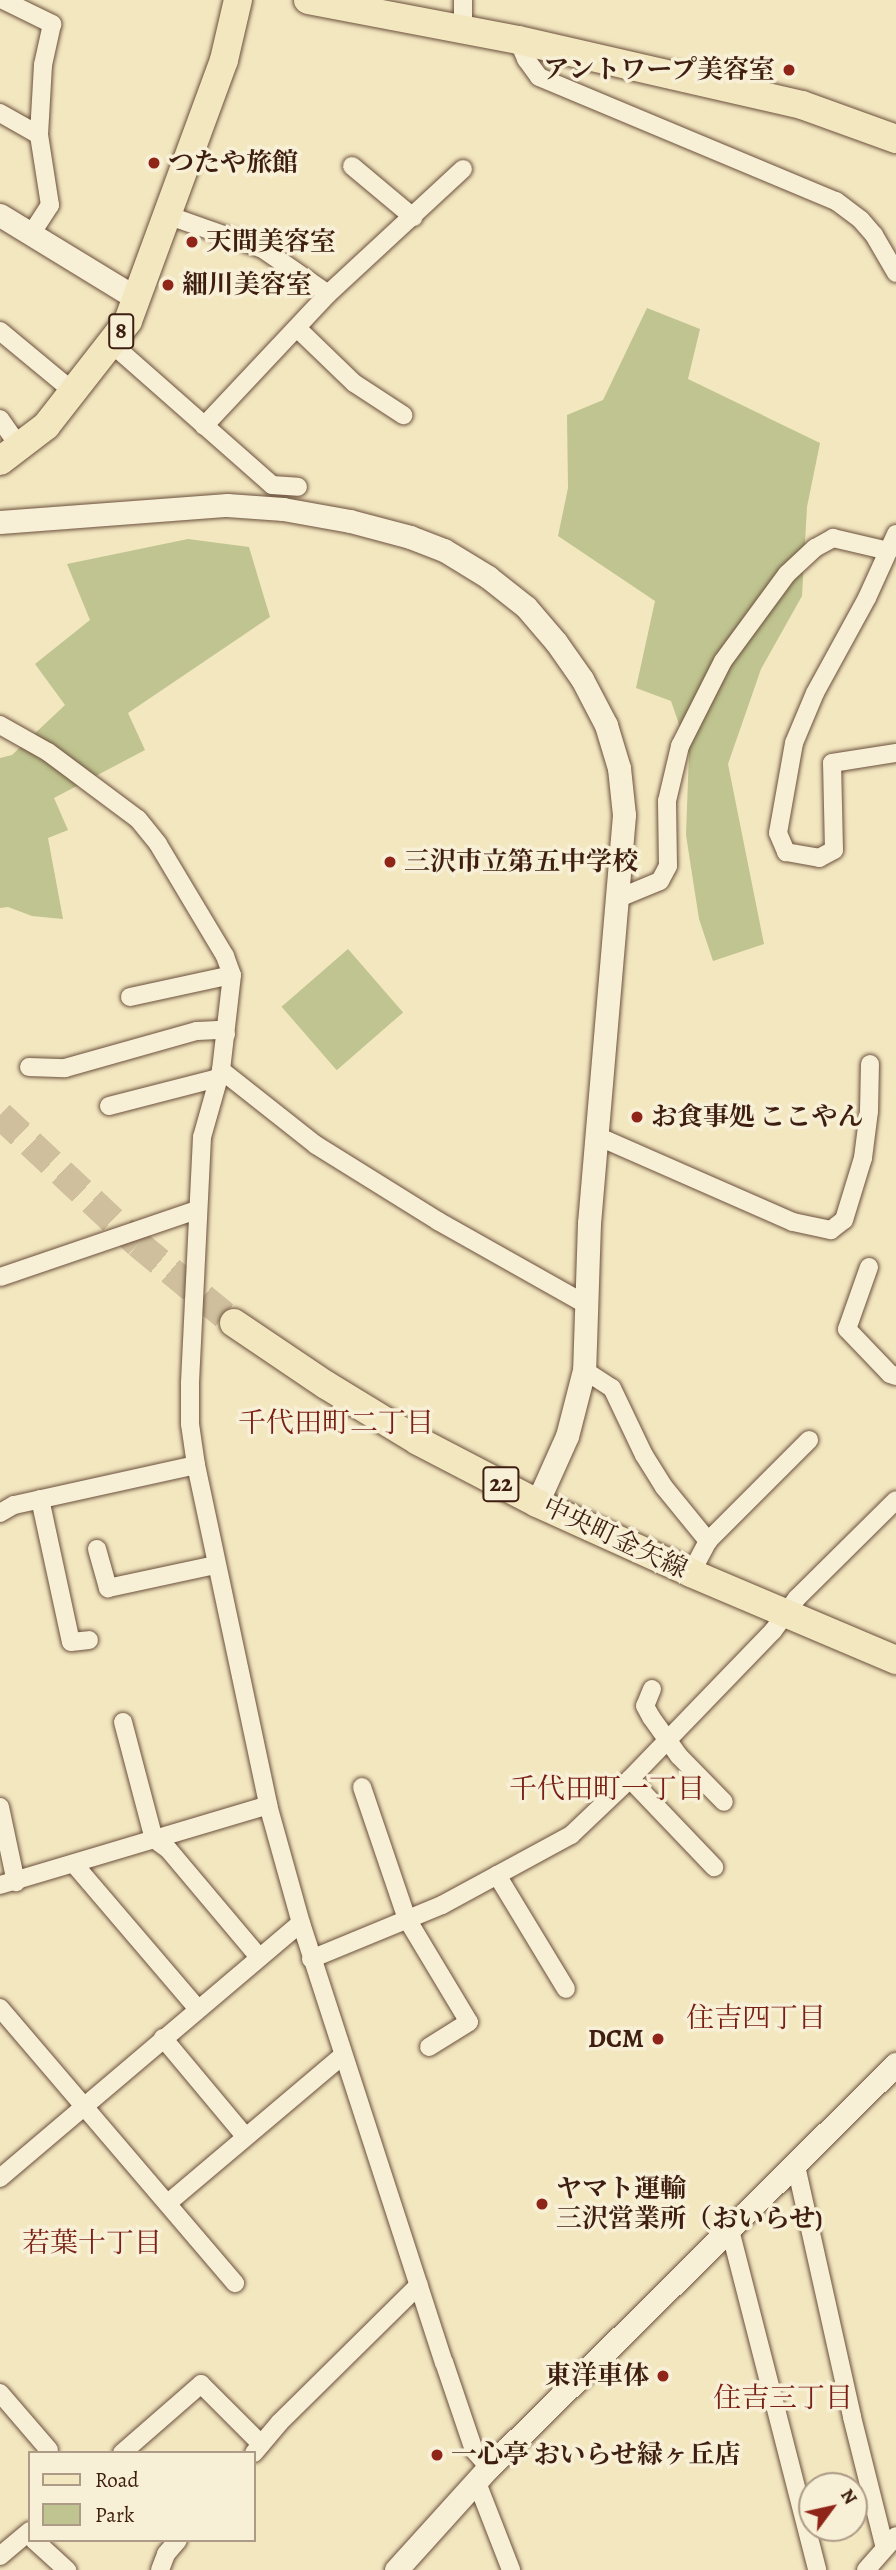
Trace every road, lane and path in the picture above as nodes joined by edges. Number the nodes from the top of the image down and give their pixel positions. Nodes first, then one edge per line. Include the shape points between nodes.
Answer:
1 (3, 0) edge
2 (238, 0) edge
3 (308, 0) edge
4 (463, 0) edge
5 (463, 29) junction
6 (519, 40) junction
7 (0, 113) edge
8 (38, 135) junction
9 (896, 139) edge
10 (352, 166) dead end
11 (463, 169) dead end
12 (0, 215) edge
13 (167, 215) junction
14 (412, 217) junction
15 (30, 234) junction
16 (896, 273) edge
17 (328, 294) junction
18 (136, 298) junction
19 (297, 328) junction
20 (0, 331) edge
21 (112, 344) junction
22 (75, 393) junction
23 (403, 415) dead end
24 (0, 419) edge
25 (204, 426) junction
26 (10, 455) edge
27 (298, 487) dead end
28 (0, 522) edge
29 (893, 542) edge
30 (0, 725) edge
31 (896, 753) edge
32 (619, 898) junction
33 (232, 975) junction
34 (130, 997) dead end
35 (226, 1034) junction
36 (870, 1064) dead end
37 (29, 1067) dead end
38 (220, 1074) junction
39 (109, 1106) dead end
40 (597, 1136) junction
41 (197, 1210) junction
42 (869, 1268) dead end
43 (0, 1277) edge
44 (587, 1305) junction
45 (234, 1323) tunnel mouth
46 (584, 1370) junction
47 (896, 1376) edge
48 (809, 1440) dead end
49 (196, 1465) junction
50 (40, 1499) junction
51 (896, 1500) edge
52 (537, 1503) junction
53 (0, 1513) edge
54 (708, 1541) junction
55 (97, 1549) dead end
56 (215, 1565) junction
57 (691, 1573) junction
58 (784, 1613) junction
59 (89, 1640) dead end
60 (896, 1660) edge
61 (652, 1689) dead end
62 (123, 1722) dead end
63 (668, 1738) junction
64 (630, 1779) junction
65 (362, 1787) dead end
66 (724, 1802) dead end
67 (268, 1805) junction
68 (0, 1807) edge
69 (154, 1839) junction
70 (74, 1864) junction
71 (715, 1867) dead end
72 (497, 1875) junction
73 (8, 1884) edge
74 (407, 1919) junction
75 (301, 1923) junction
76 (258, 1956) junction
77 (311, 1959) junction
78 (566, 1989) dead end
79 (0, 2008) edge
80 (197, 2008) junction
81 (7, 2029) edge
82 (163, 2038) junction
83 (429, 2047) dead end
84 (342, 2056) junction
85 (896, 2064) edge
86 (83, 2105) junction
87 (245, 2136) junction
88 (796, 2166) junction
89 (0, 2178) edge
90 (168, 2203) junction
91 (730, 2230) junction
92 (235, 2283) dead end
93 (419, 2285) junction
94 (0, 2393) edge
95 (258, 2449) edge
96 (49, 2450) dead end
97 (124, 2451) edge
98 (482, 2473) junction
99 (28, 2536) edge
100 (37, 2542) edge
101 (176, 2542) edge
102 (891, 2542) edge
103 (0, 2556) edge
104 (67, 2570) edge
105 (160, 2570) edge
106 (396, 2570) edge
107 (511, 2570) edge
108 (817, 2570) edge
109 (866, 2570) edge

1 - 8 street via 52,24 43,65
2 - 13 main road, 8 via 224,60
3 - 5 main road
4 - 5 street
5 - 6 main road
6 - 9 main road via 802,105
6 - 16 street via 539,77 836,201 862,220
7 - 8 street
8 - 15 street via 50,205
10 - 14 street
11 - 14 street
12 - 15 street
13 - 17 street via 263,249
13 - 18 main road, 8
14 - 17 street
15 - 18 street
17 - 19 street
18 - 21 main road, 8 via 128,321
19 - 23 street via 354,383
19 - 25 street
20 - 22 street
21 - 22 main road, 8
21 - 25 street
22 - 26 main road, 8 via 46,426
24 - 26 street
25 - 27 street via 272,485
28 - 32 street via 227,505 350,521 444,550 526,607 582,679 606,725 619,768 624,815
29 - 31 street via 794,743 778,833 786,852 819,858 834,850 832,763
29 - 32 street via 833,538 788,574 723,661 680,746 667,801 668,866 660,881
30 - 33 street via 48,752 138,819 158,844
32 - 40 street
33 - 34 street
33 - 35 street
35 - 37 street via 197,1031 65,1068
35 - 38 street
36 - 40 street via 863,1158 844,1220 831,1230 793,1222
38 - 39 street
38 - 41 street via 202,1137
38 - 44 street via 316,1144 438,1221
40 - 44 street
41 - 43 street
41 - 49 street via 190,1385
42 - 47 street via 847,1329
44 - 46 street
45 - 52 main road, 中央町金矢線 / 22 via 418,1441
46 - 52 street via 567,1436
46 - 54 street via 612,1388 664,1487
48 - 54 street
49 - 50 street
49 - 56 street
50 - 53 street
50 - 59 street via 71,1642
51 - 58 street
52 - 57 main road, 中央町金矢線 / 22
54 - 57 street
55 - 56 street via 108,1588
56 - 67 street
57 - 58 main road, 中央町金矢線 / 22
58 - 60 main road, 22
58 - 63 street via 773,1631
61 - 63 street via 645,1706
62 - 69 street
63 - 64 street
63 - 66 street via 679,1756
64 - 71 street
64 - 72 street via 571,1835
65 - 74 street
67 - 69 street
67 - 75 street
68 - 73 street
69 - 70 street
69 - 76 street via 168,1849
70 - 73 street
70 - 80 street
72 - 74 street
72 - 78 street
74 - 77 street
74 - 83 street via 469,2022
75 - 76 street
75 - 77 street
76 - 80 street
77 - 84 street
79 - 81 street
80 - 82 street
81 - 86 street
82 - 86 street
82 - 87 street
84 - 87 street
84 - 93 street
85 - 88 street
86 - 89 street
86 - 90 street
87 - 90 street
88 - 91 street
88 - 102 street via 852,2417
90 - 92 street
91 - 98 street
91 - 108 street
93 - 95 street
93 - 98 street
94 - 96 street
95 - 97 street via 201,2384
98 - 106 street
98 - 107 street
99 - 103 street
100 - 104 street
101 - 105 street
102 - 109 street

